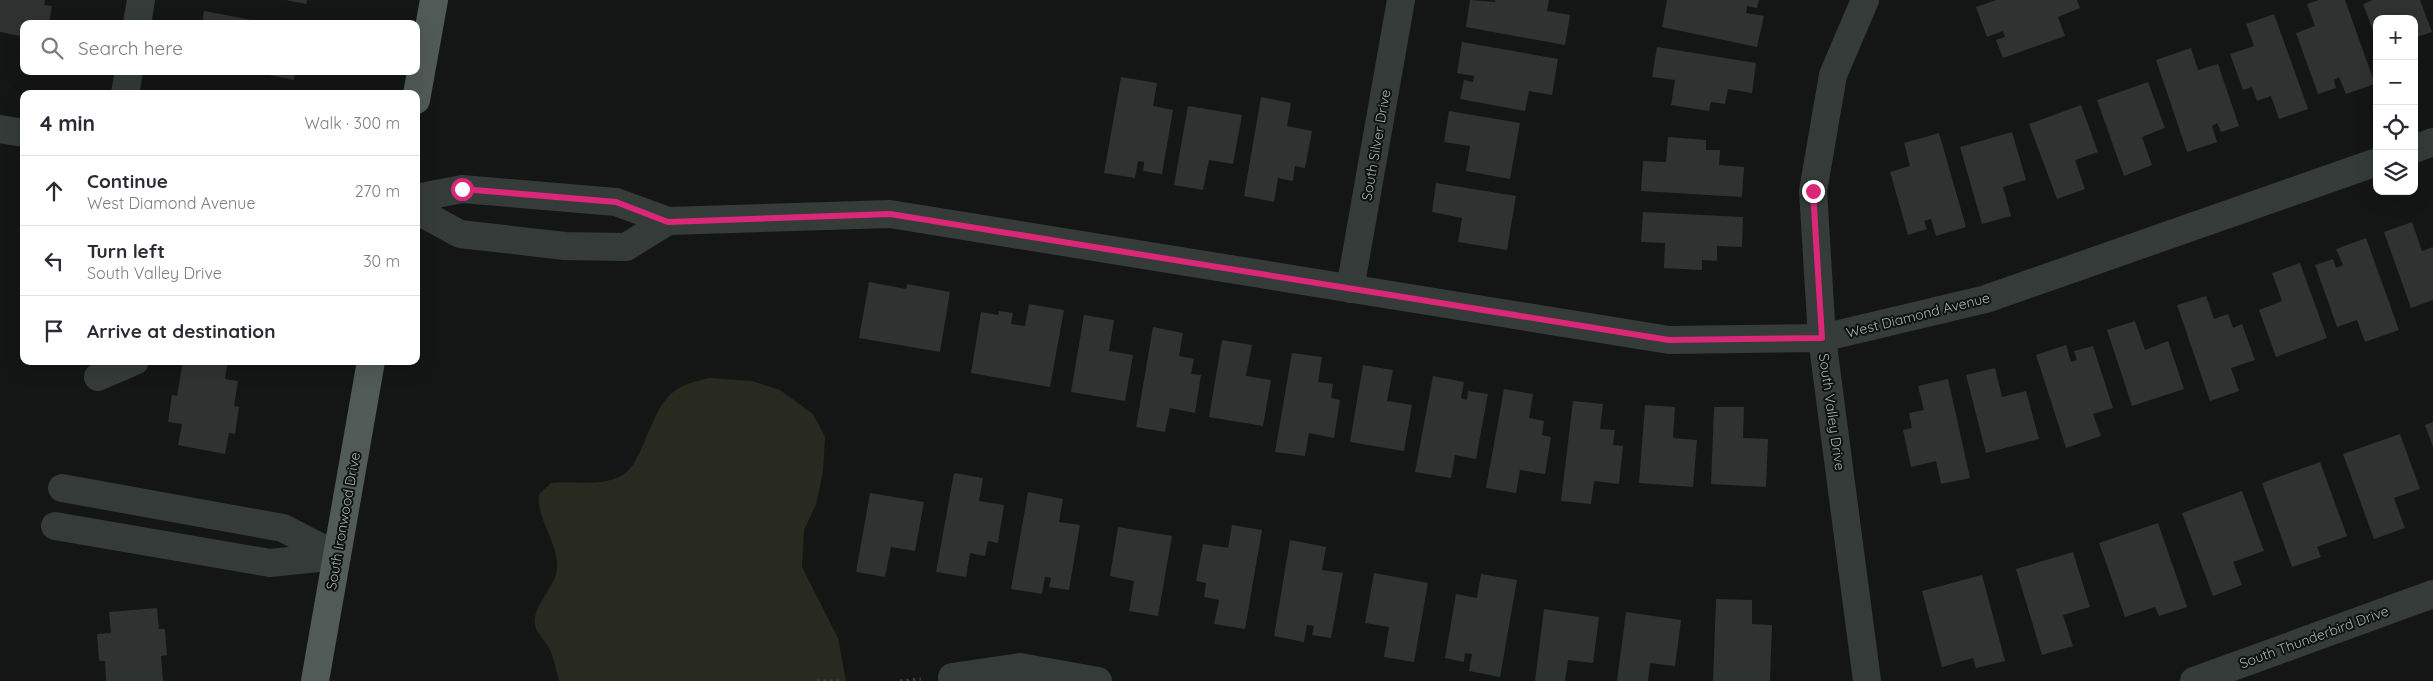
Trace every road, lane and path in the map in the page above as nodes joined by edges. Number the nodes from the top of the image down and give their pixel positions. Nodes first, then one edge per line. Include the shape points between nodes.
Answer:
1 (141, 0) edge
2 (434, 0) edge
3 (1401, 0) edge
4 (1865, 0) edge
5 (138, 20) edge
6 (128, 75) edge
7 (126, 90) edge
8 (418, 90) edge
9 (0, 129) edge
10 (20, 132) edge
11 (2433, 142) edge
12 (2418, 148) edge
13 (2373, 163) edge
14 (420, 197) edge
15 (420, 212) edge
16 (668, 222) junction
17 (1350, 289) junction
18 (1822, 338) junction
19 (126, 365) edge
20 (370, 365) edge
21 (98, 377) dead end
22 (62, 488) dead end
23 (55, 526) dead end
24 (337, 556) junction
25 (2433, 594) edge
26 (952, 677) dead end
27 (315, 681) edge
28 (818, 681) edge
29 (842, 681) edge
30 (1098, 681) edge
31 (1867, 681) edge
32 (2194, 681) edge

1 - 5 street
2 - 8 main road
3 - 17 street, South Silver Drive
4 - 18 street, South Valley Drive via 1833,74 1813,191
6 - 7 street
9 - 10 street
11 - 12 street
13 - 18 street, West Diamond Avenue via 1986,299
14 - 16 street, West Diamond Avenue via 462,189 616,202
15 - 16 street, West Diamond Avenue via 460,234 565,246 626,247
16 - 17 street, West Diamond Avenue via 890,214
17 - 18 street, West Diamond Avenue via 1669,340
18 - 31 street, South Valley Drive
19 - 21 street
20 - 24 main road, South Ironwood Drive
22 - 24 street via 283,528
23 - 24 street via 270,563
24 - 27 main road, South Ironwood Drive
25 - 32 street, South Thunderbird Drive
26 - 30 street via 1020,667
28 - 29 path

